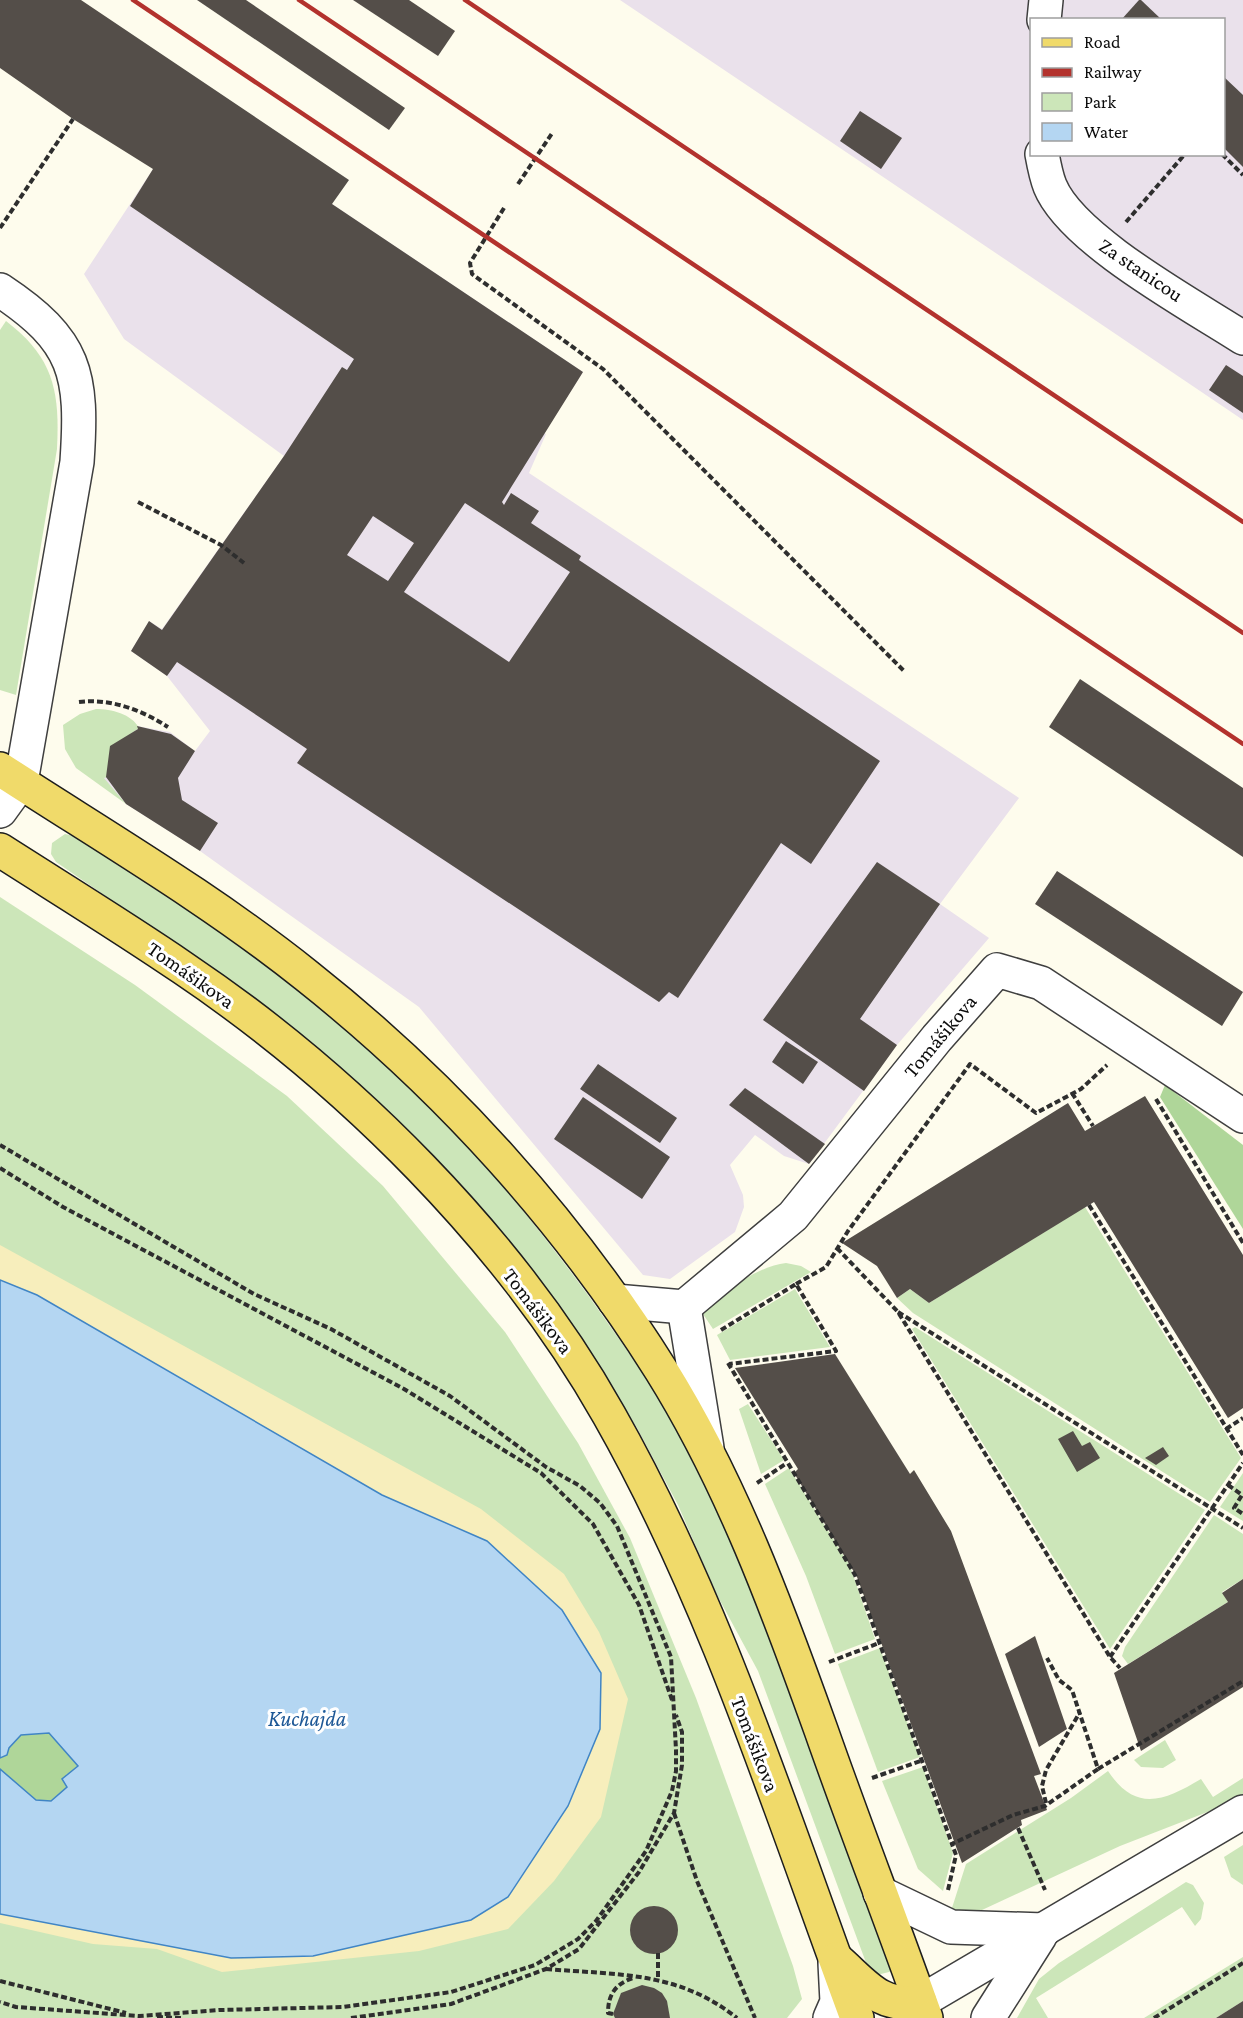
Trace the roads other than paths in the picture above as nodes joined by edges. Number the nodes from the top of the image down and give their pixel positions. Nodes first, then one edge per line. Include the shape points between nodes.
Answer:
1 (1046, 0) edge
2 (1044, 18) edge
3 (1042, 156) edge
4 (0, 291) edge
5 (1243, 338) edge
6 (10, 775) edge
7 (0, 811) edge
8 (0, 850) edge
9 (1243, 1116) edge
10 (615, 1301) junction
11 (684, 1308) junction
12 (707, 1454) junction
13 (1243, 1812) edge
14 (880, 1893) junction
15 (1051, 1926) junction
16 (835, 1958) junction
17 (915, 2013) edge
18 (830, 2018) edge
19 (857, 2018) edge
20 (988, 2018) edge

1 - 2 street
3 - 5 street, Za stanicou via 1050,187 1062,206 1104,247
4 - 6 street via 45,324 59,342 75,375 80,409 77,462
6 - 7 street
6 - 10 main road via 242,927 363,1023 450,1104 535,1196
8 - 16 main road, Tomášikova via 185,969 276,1038 357,1107 422,1168 557,1333 604,1406 681,1553
9 - 11 street, Tomášikova via 1041,983 997,970 793,1216
10 - 11 street
10 - 12 main road via 661,1370
11 - 12 street
12 - 14 main road via 783,1624
13 - 15 street, Tomášikova
14 - 15 street via 951,1927
14 - 17 main road
15 - 17 street, Tomášikova
15 - 20 street, Tomášikova
16 - 17 main road, Tomášikova via 886,2001
16 - 18 street via 837,2002
16 - 19 main road, Tomášikova

